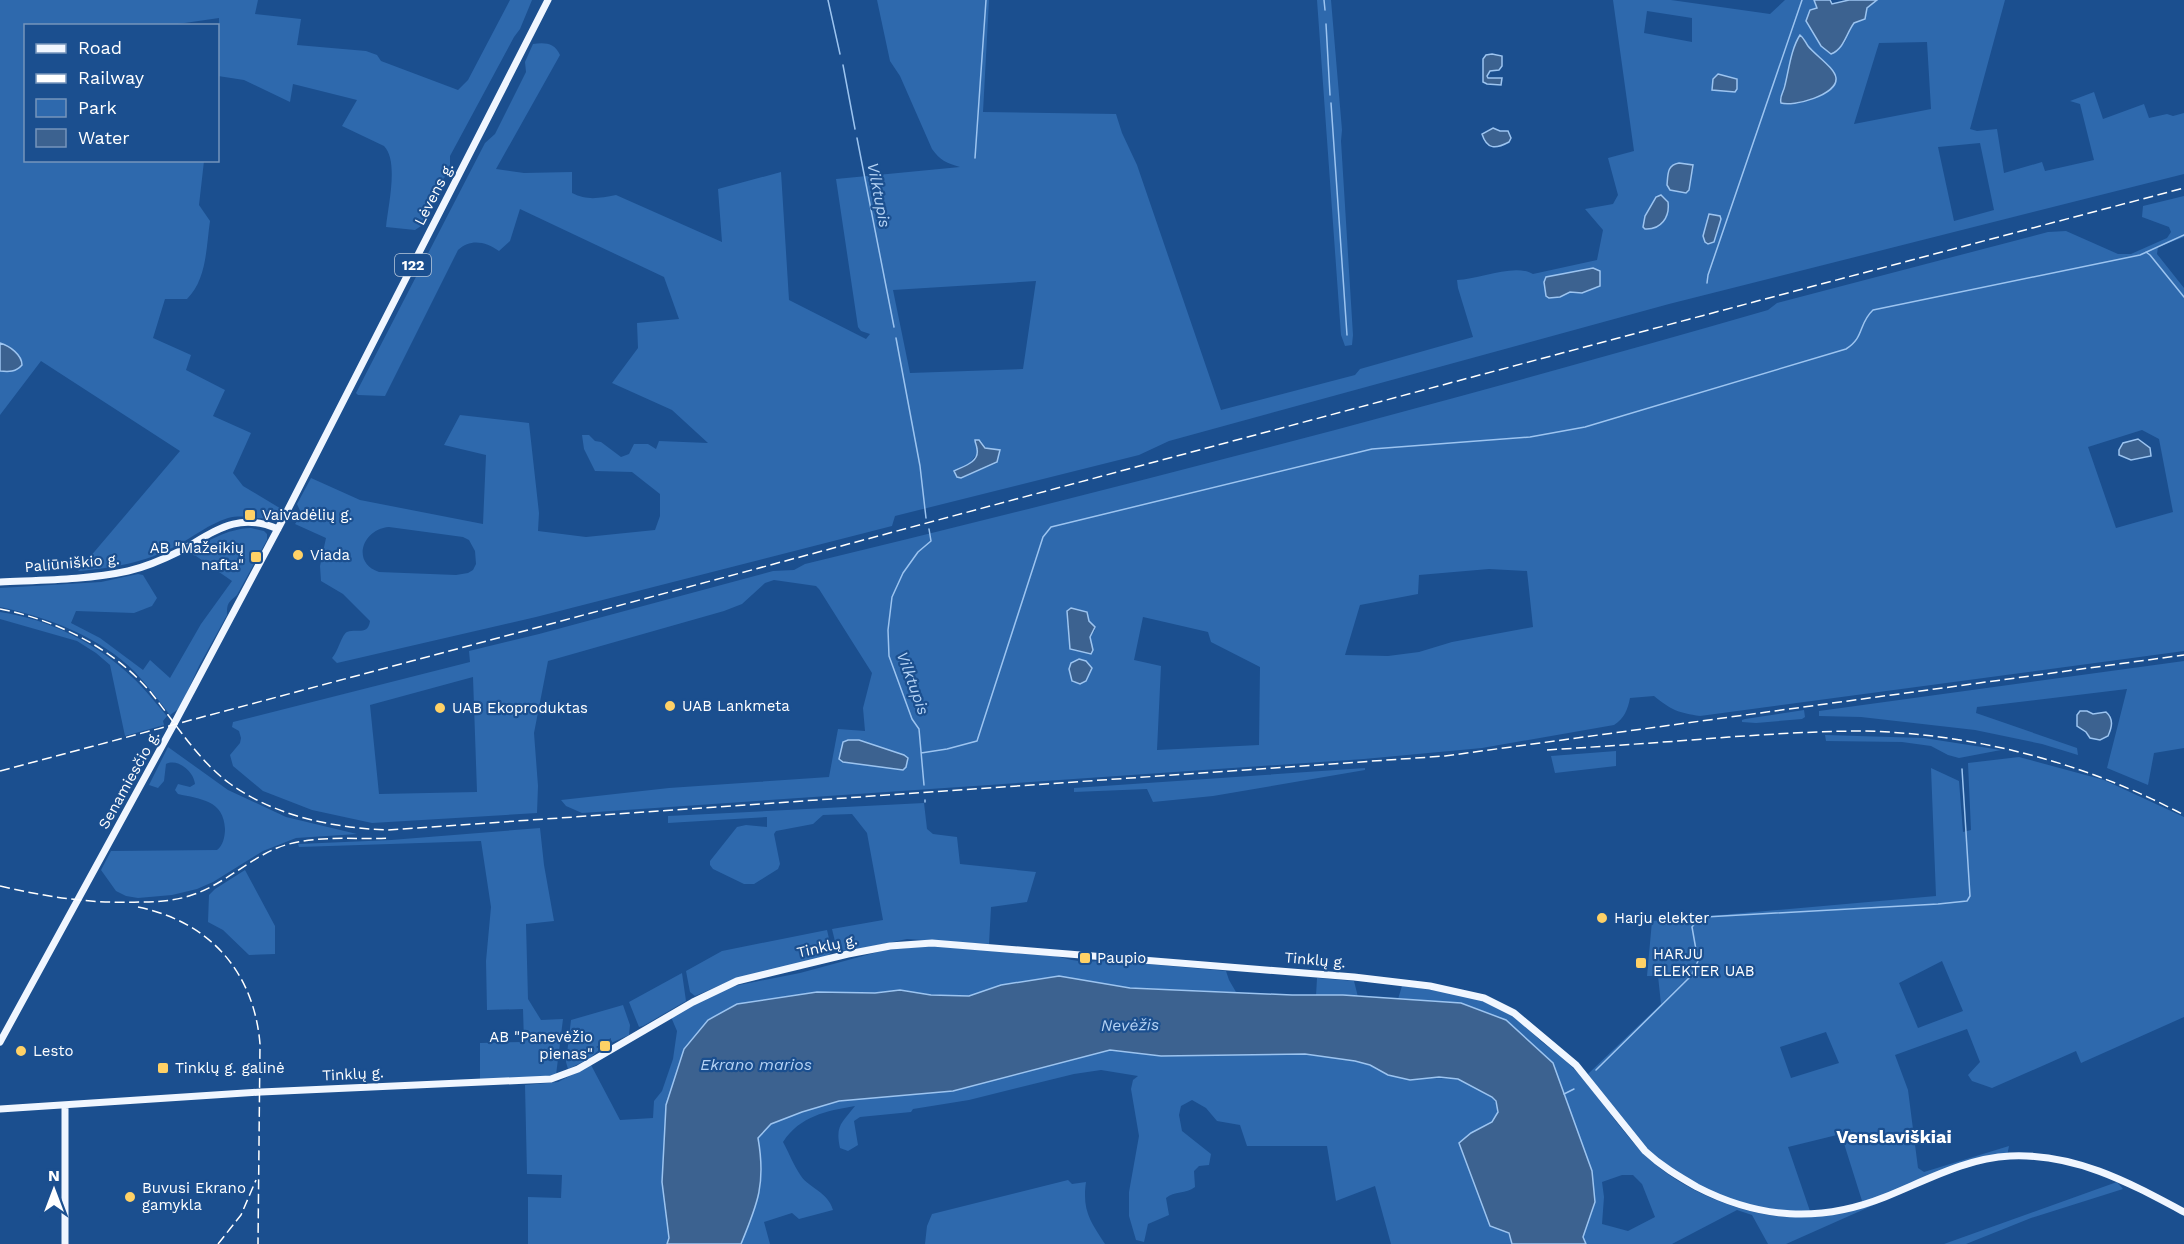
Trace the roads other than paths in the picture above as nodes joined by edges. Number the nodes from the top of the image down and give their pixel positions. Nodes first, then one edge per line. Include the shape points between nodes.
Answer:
1 (548, 0) edge
2 (278, 529) junction
3 (0, 582) edge
4 (0, 1041) edge
5 (65, 1106) junction
6 (0, 1109) edge
7 (2184, 1212) edge
8 (65, 1244) edge

1 - 2 main road, Lėvens g. / 122
2 - 3 main road, Paliūniškio g. via 259,523 231,524 165,558 131,570 101,576
2 - 4 main road, Senamiesčio g.
5 - 6 main road, Tinklų g.
5 - 7 main road, Tinklų g. via 261,1092 551,1079 578,1069 737,981 848,954 932,943 1308,973 1430,986 1484,998 1514,1013 1584,1073 1645,1151 1671,1173 1749,1208 1785,1215 1825,1213 1884,1198 1965,1166 2007,1156 2032,1156 2084,1165
5 - 8 main road

